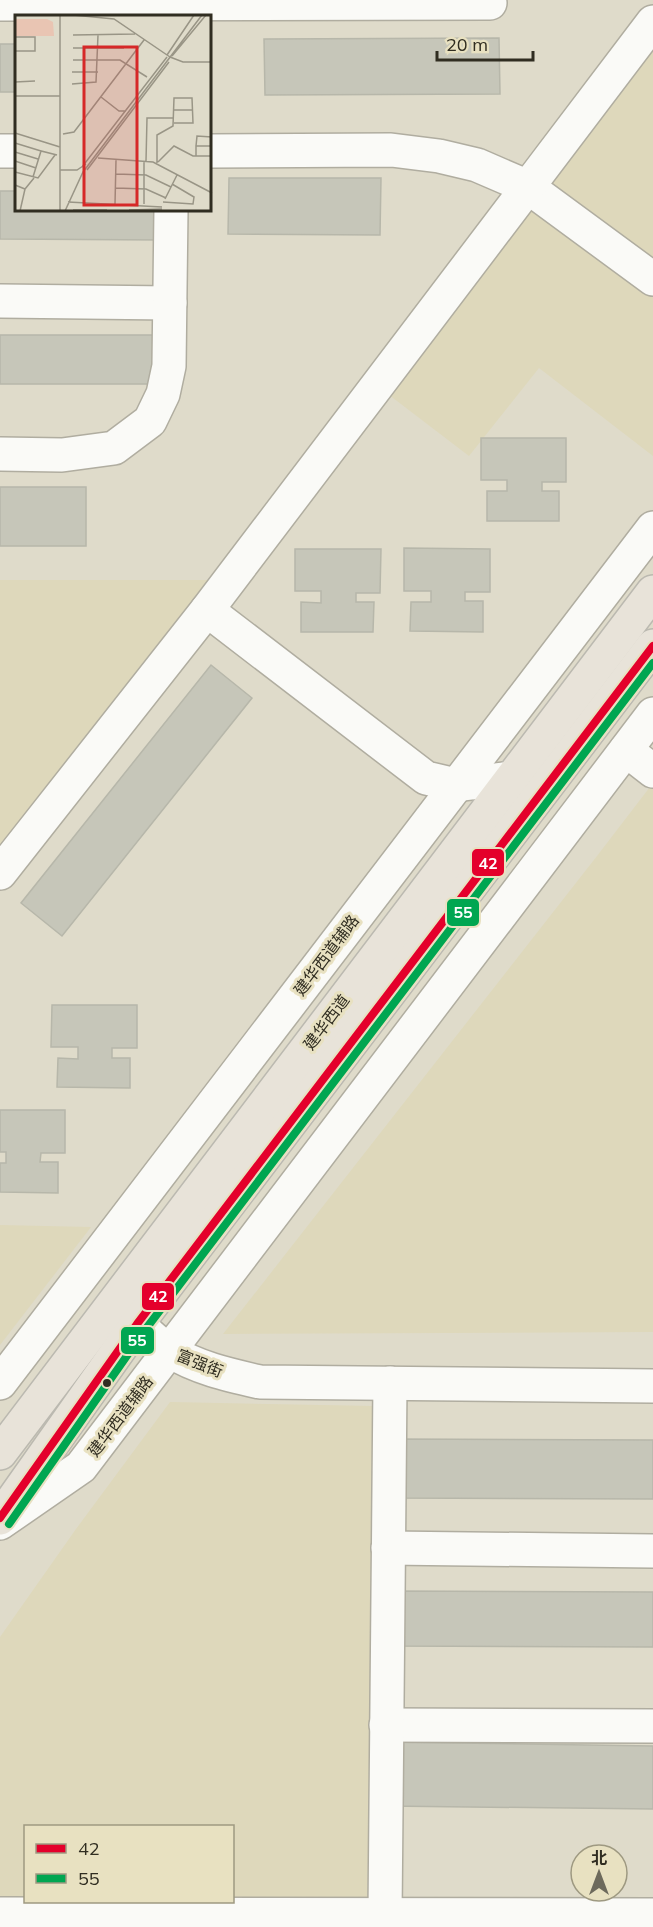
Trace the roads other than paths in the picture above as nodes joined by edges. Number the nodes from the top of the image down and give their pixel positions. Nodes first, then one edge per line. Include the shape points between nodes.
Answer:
1 (490, 3) dead end
2 (0, 4) edge
3 (173, 7) edge
4 (653, 22) edge
5 (212, 151) edge
6 (528, 187) junction
7 (171, 212) edge
8 (653, 279) edge
9 (0, 301) edge
10 (170, 303) junction
11 (0, 454) edge
12 (653, 528) edge
13 (653, 591) edge
14 (207, 610) junction
15 (653, 646) edge
16 (653, 714) edge
17 (626, 750) junction
18 (653, 771) edge
19 (511, 778) junction
20 (456, 785) junction
21 (0, 873) edge
22 (137, 1324) junction
23 (173, 1346) junction
24 (653, 1377) edge
25 (0, 1383) edge
26 (390, 1383) junction
27 (653, 1386) edge
28 (0, 1453) edge
29 (0, 1520) edge
30 (388, 1548) junction
31 (653, 1551) edge
32 (386, 1725) junction
33 (653, 1726) edge
34 (0, 1914) edge
35 (385, 1915) junction
36 (653, 1915) edge
37 (286, 1920) edge
38 (554, 1920) edge

1 - 3 street
2 - 3 street
4 - 6 street
5 - 6 street via 391,150 477,165
6 - 8 street
6 - 14 street
7 - 10 street
9 - 10 street
10 - 11 street via 170,366 150,421 114,448 62,455
12 - 20 street, 建华西道辅路
13 - 19 main road, 建华西道
14 - 20 street via 426,778
14 - 21 street
15 - 22 main road, 建华西道
16 - 17 street, 建华西道辅路
17 - 18 street
17 - 23 street, 建华西道辅路
19 - 20 street
19 - 28 main road, 建华西道
20 - 25 street, 建华西道辅路
22 - 23 street, 富强街
22 - 29 main road, 建华西道
23 - 24 street, 富强街 via 222,1364 265,1373
23 - 26 street, 富强街 via 219,1373 260,1382
23 - 29 street, 建华西道辅路 via 81,1467
26 - 27 street, 富强街
26 - 30 street
30 - 31 street
30 - 32 street
32 - 33 street
32 - 35 street
34 - 37 street
35 - 37 street
35 - 38 street
36 - 38 street

